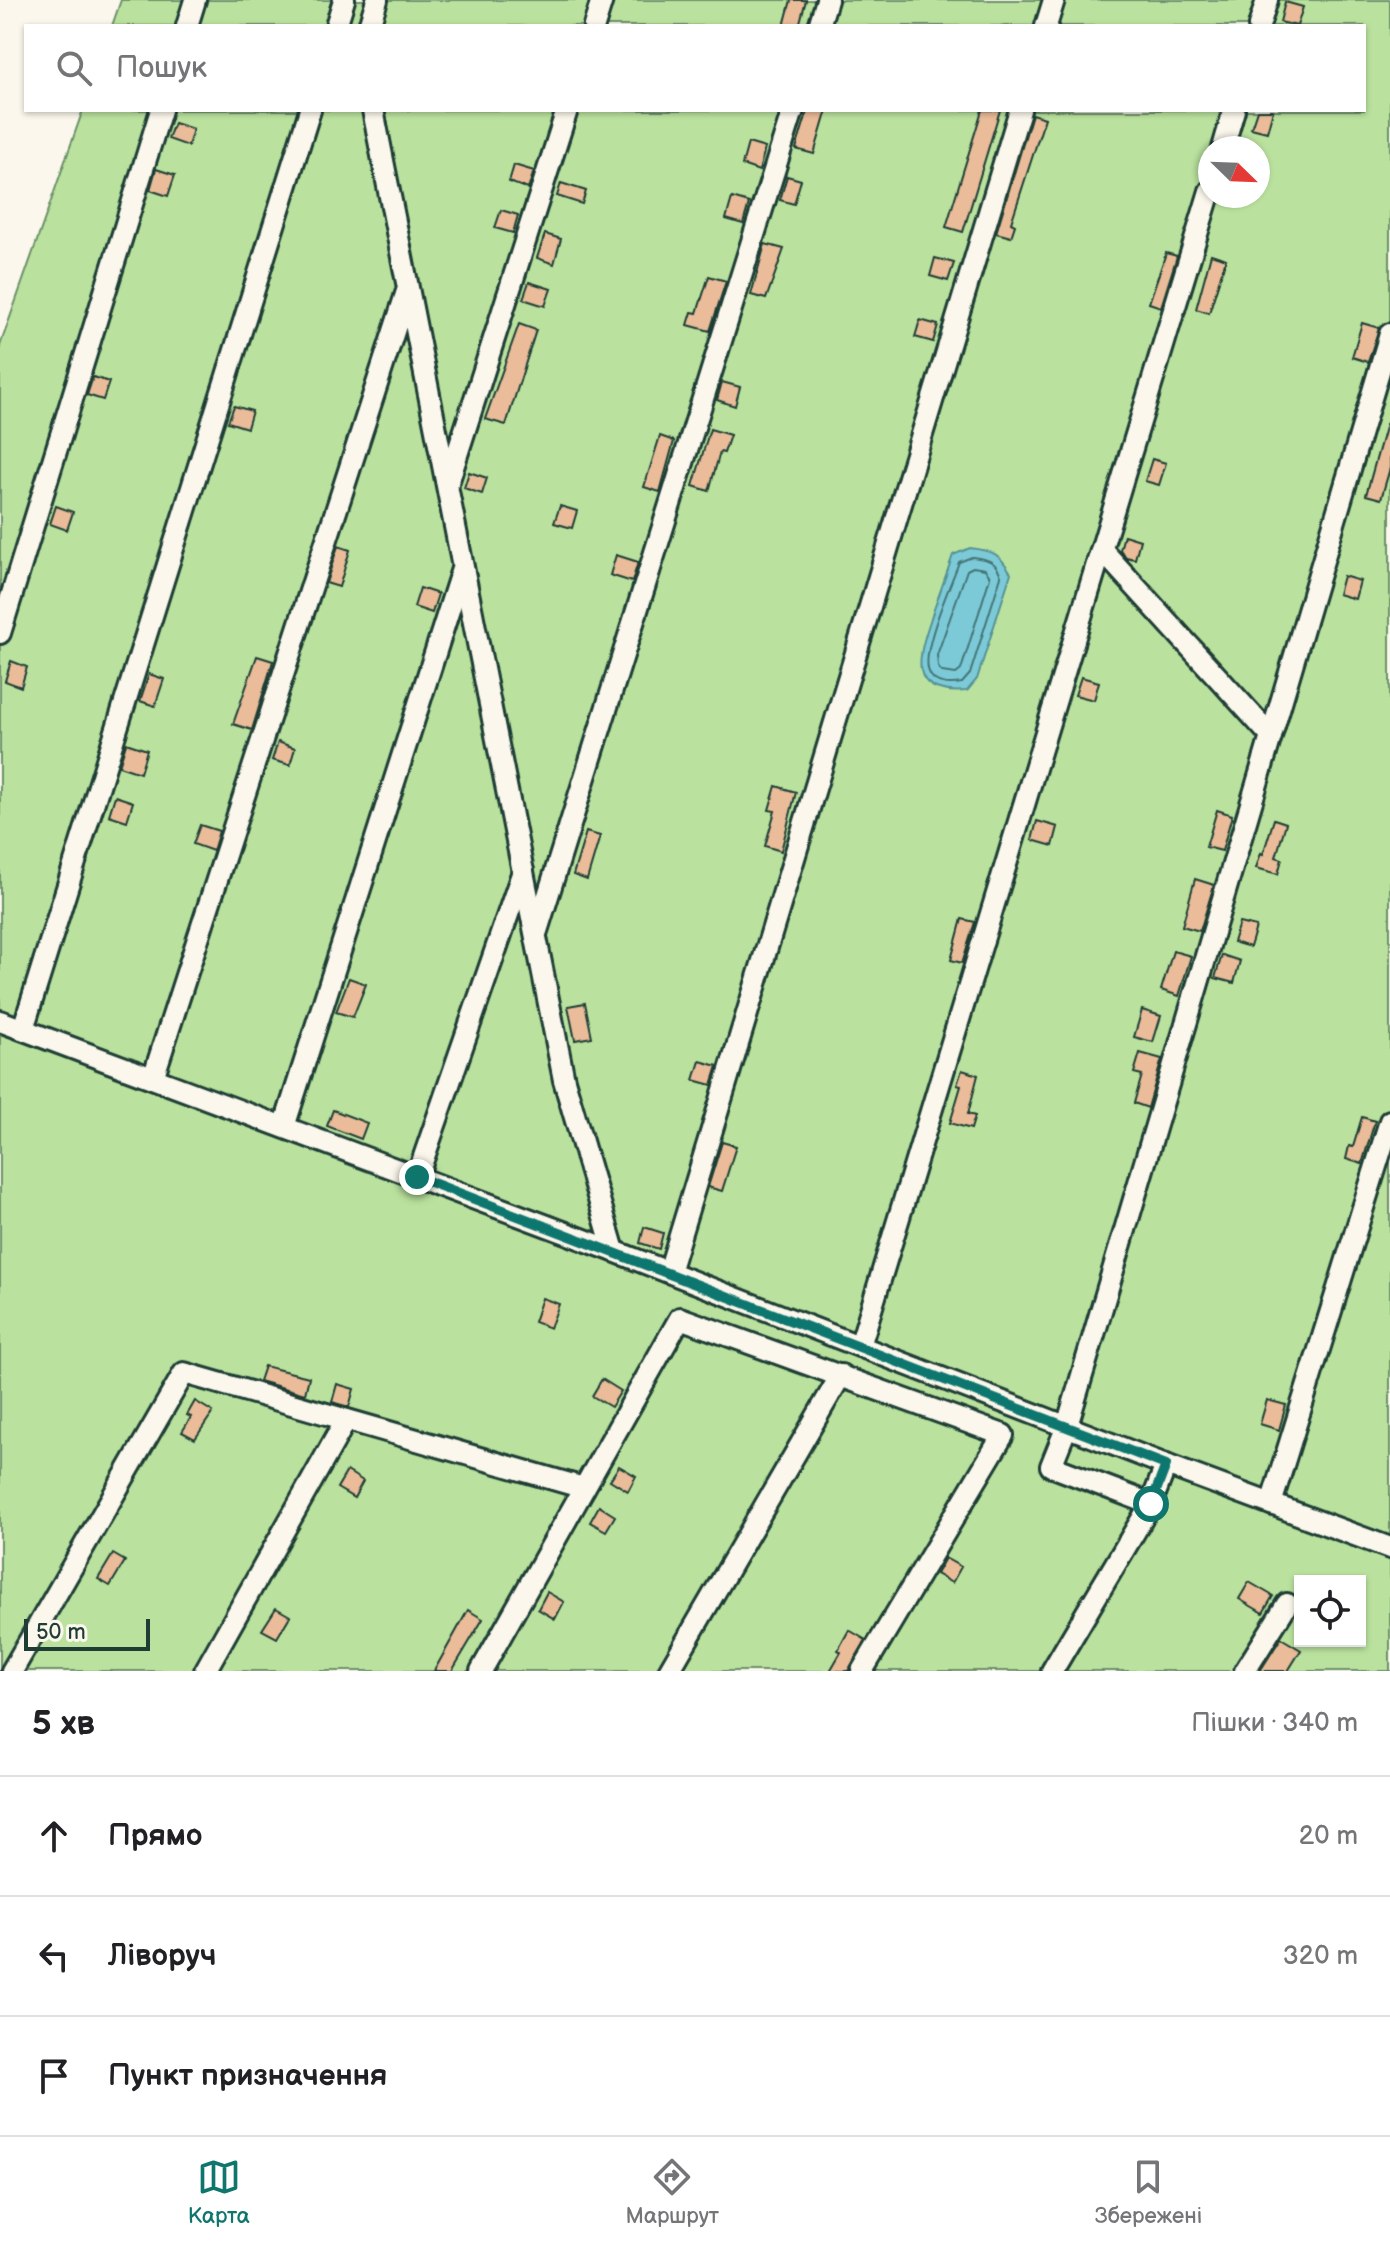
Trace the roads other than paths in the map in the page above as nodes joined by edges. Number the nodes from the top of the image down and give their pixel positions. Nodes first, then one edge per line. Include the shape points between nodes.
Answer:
1 (195, 0) edge
2 (344, 0) edge
3 (351, 0) edge
4 (377, 0) edge
5 (602, 0) edge
6 (827, 0) edge
7 (1054, 0) edge
8 (1267, 0) edge
9 (188, 24) edge
10 (337, 24) edge
11 (357, 24) edge
12 (370, 24) edge
13 (595, 24) edge
14 (820, 24) edge
15 (1047, 24) edge
16 (1260, 24) edge
17 (160, 112) edge
18 (309, 112) edge
19 (373, 112) edge
20 (566, 112) edge
21 (792, 112) edge
22 (1019, 112) edge
23 (1233, 112) edge
24 (1226, 136) edge
25 (1205, 208) edge
26 (408, 287) junction
27 (1390, 334) edge
28 (447, 485) junction
29 (1103, 551) junction
30 (463, 565) junction
31 (0, 633) edge
32 (1271, 736) junction
33 (523, 871) junction
34 (536, 935) junction
35 (0, 1021) edge
36 (23, 1029) junction
37 (153, 1078) junction
38 (1390, 1121) edge
39 (284, 1127) junction
40 (417, 1177) junction
41 (614, 1251) junction
42 (669, 1272) junction
43 (860, 1346) junction
44 (841, 1375) junction
45 (346, 1420) junction
46 (1067, 1426) junction
47 (1166, 1465) junction
48 (584, 1488) junction
49 (1151, 1504) junction
50 (1271, 1504) junction
51 (1390, 1548) edge
52 (1287, 1604) dead end
53 (12, 1671) edge
54 (205, 1671) edge
55 (481, 1671) edge
56 (669, 1671) edge
57 (862, 1671) edge
58 (1052, 1671) edge
59 (1245, 1671) edge

1 - 9 street
2 - 10 street
3 - 11 street
4 - 12 street
5 - 13 street
6 - 14 street
7 - 15 street
8 - 16 street
17 - 31 street
18 - 36 street
19 - 26 street
20 - 28 street
21 - 34 street
22 - 42 street
23 - 24 street
25 - 29 street
26 - 28 street
26 - 37 street
27 - 32 street
28 - 30 street
29 - 32 street
29 - 43 street
30 - 33 street
30 - 39 street
32 - 46 street
33 - 34 street
33 - 40 street
34 - 41 street via 564,1080
35 - 36 street
36 - 37 street
37 - 39 street
38 - 50 street
39 - 40 street
40 - 41 street
41 - 42 street
42 - 43 street
43 - 46 street
44 - 48 street via 680,1318
44 - 56 street
44 - 57 street via 1003,1435
45 - 48 street
45 - 53 street via 184,1373
45 - 54 street
46 - 47 street
46 - 49 street via 1051,1466
47 - 49 street
47 - 50 street
48 - 55 street
49 - 58 street
50 - 51 street
52 - 59 street

